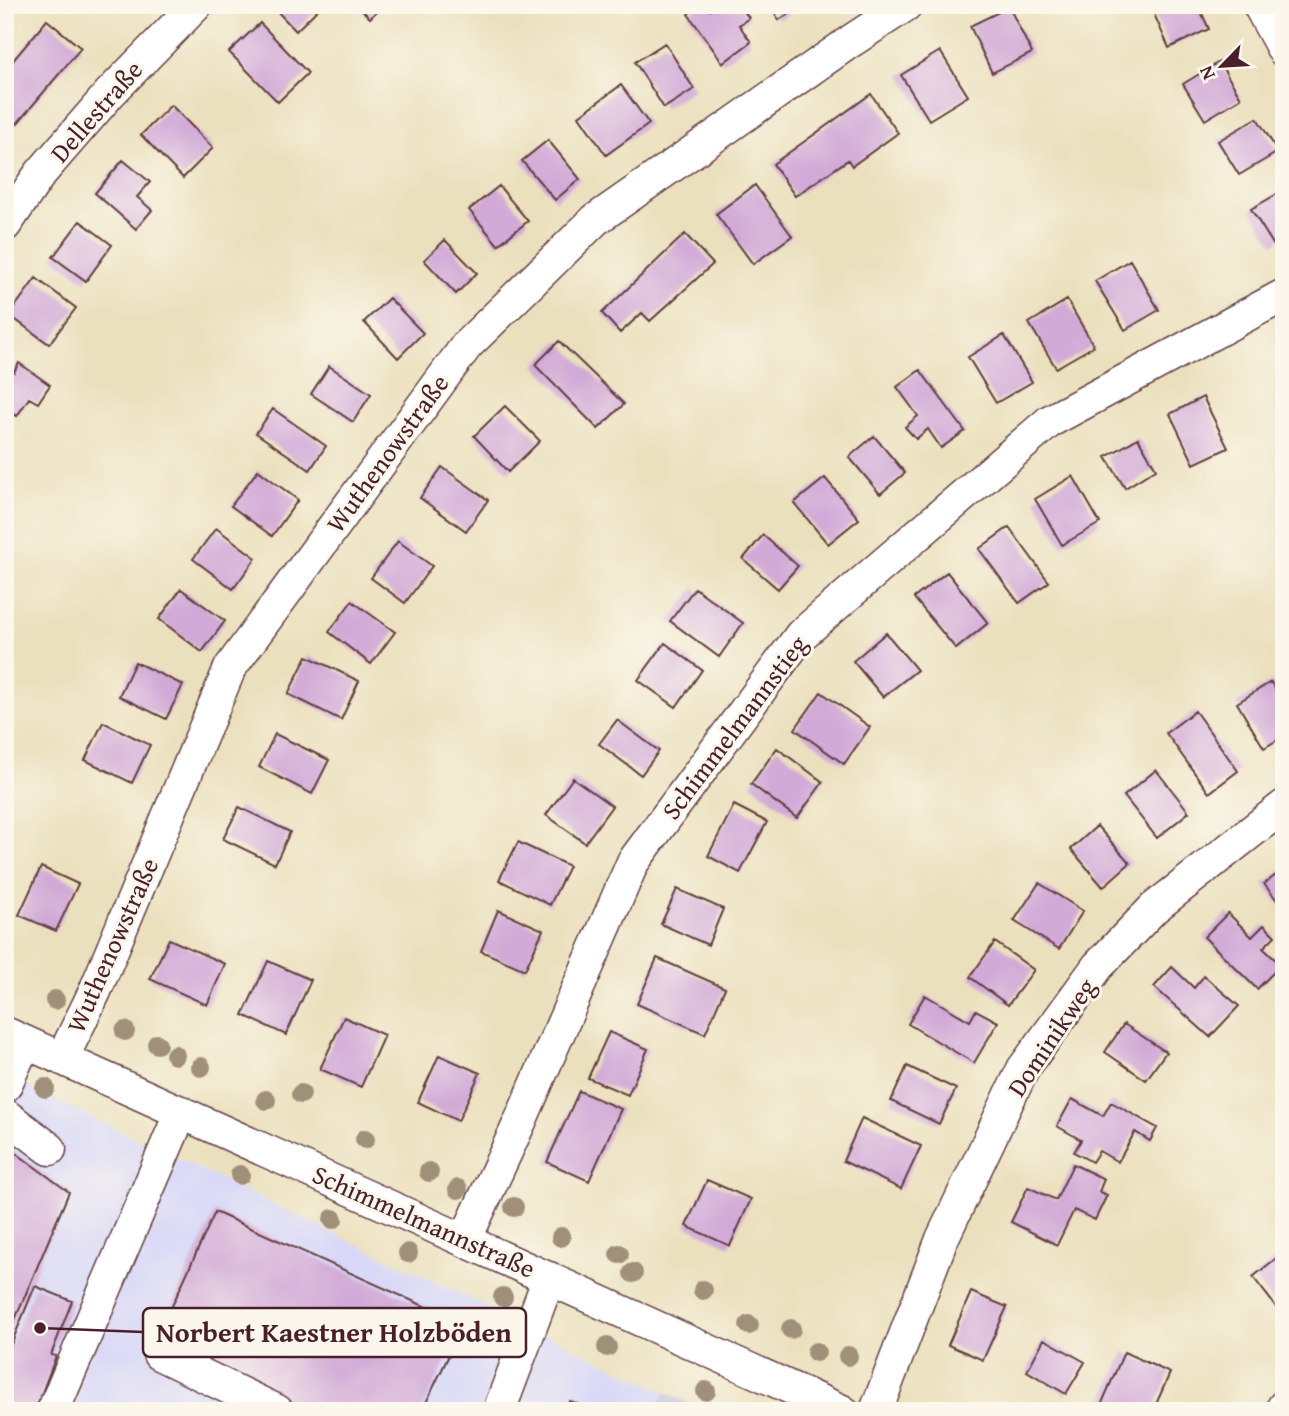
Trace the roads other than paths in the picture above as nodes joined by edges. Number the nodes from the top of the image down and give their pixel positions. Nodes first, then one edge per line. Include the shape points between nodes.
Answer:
1 (196, 5) edge
2 (906, 5) edge
3 (1259, 5) edge
4 (1284, 51) edge
5 (5, 225) edge
6 (1284, 295) edge
7 (1284, 806) edge
8 (15, 1037) edge
9 (62, 1059) junction
10 (5, 1086) edge
11 (181, 1112) junction
12 (5, 1115) edge
13 (50, 1149) dead end
14 (465, 1240) junction
15 (549, 1278) junction
16 (159, 1354) dead end
17 (53, 1411) edge
18 (277, 1411) edge
19 (499, 1411) edge
20 (842, 1411) edge
21 (876, 1411) edge

1 - 5 street, Dellestraße via 110,93 40,174
2 - 9 street, Wuthenowstraße via 595,220 467,345 230,668
3 - 4 street
6 - 14 street, Schimmelmannstieg via 1049,421 801,635 634,862
7 - 21 street, Dominikweg via 1154,908 1098,966 1023,1069 942,1239
8 - 9 street, Schimmelmannstraße
8 - 10 street
9 - 11 street, Schimmelmannstraße
11 - 14 street, Schimmelmannstraße
11 - 17 street
12 - 13 street
14 - 15 street, Schimmelmannstraße
15 - 19 street
15 - 20 street, Schimmelmannstraße
16 - 18 street

